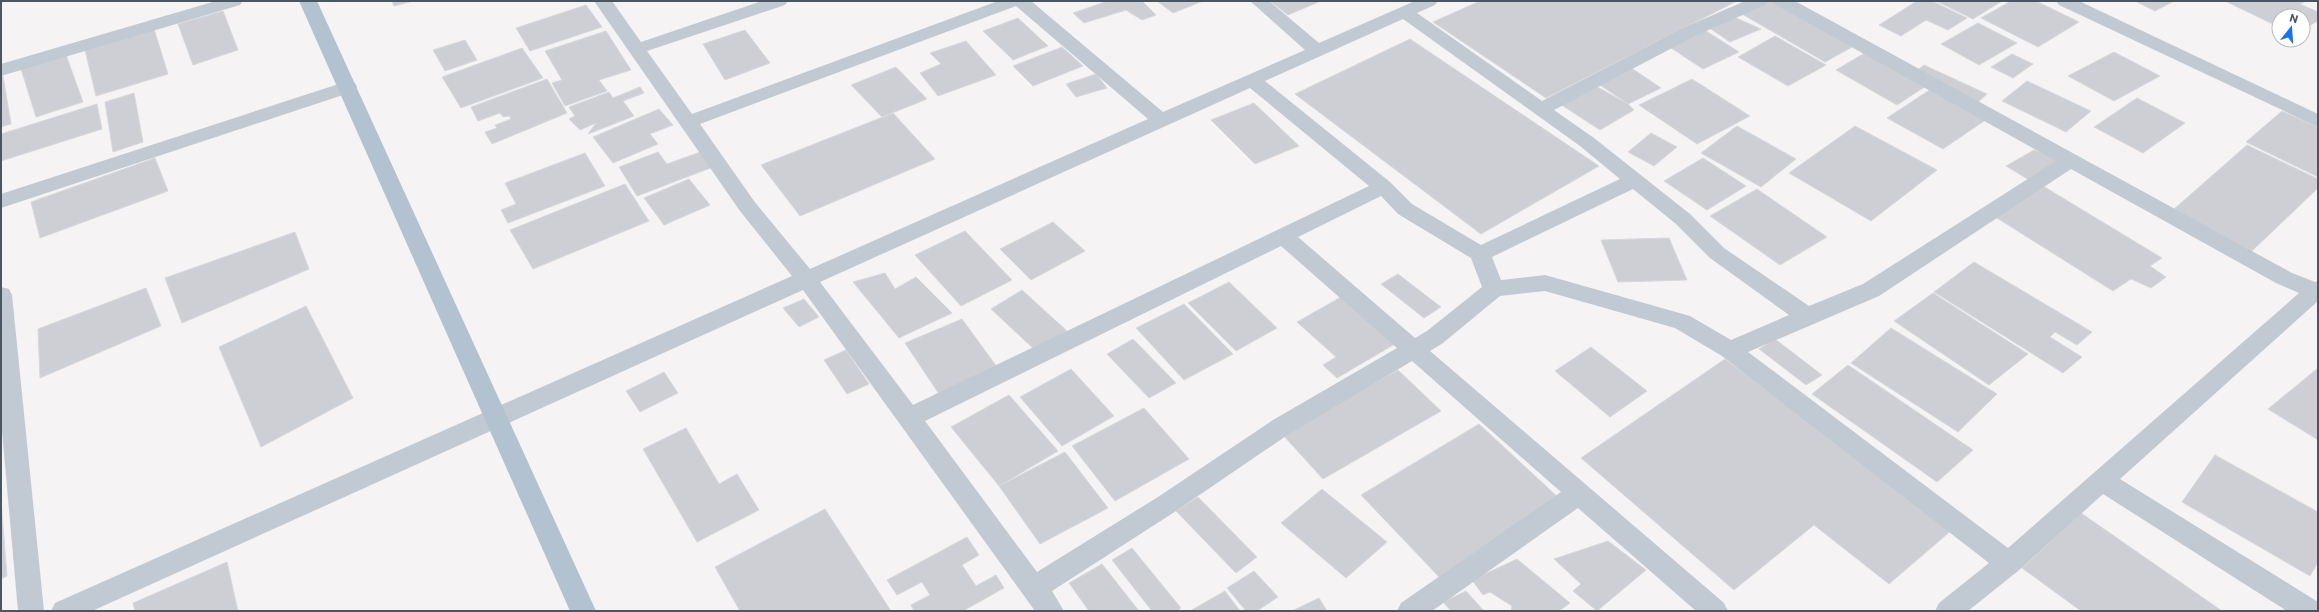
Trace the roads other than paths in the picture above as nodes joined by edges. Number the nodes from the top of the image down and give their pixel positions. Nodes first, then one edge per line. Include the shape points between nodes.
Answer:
1 (234, 1) edge
2 (308, 1) edge
3 (603, 1) edge
4 (778, 1) edge
5 (1014, 1) edge
6 (1021, 1) edge
7 (1259, 1) edge
8 (1429, 1) edge
9 (1759, 1) edge
10 (1782, 1) edge
11 (2065, 1) edge
12 (1404, 12) junction
13 (636, 49) junction
14 (1317, 51) junction
15 (1, 70) edge
16 (1252, 80) junction
17 (348, 88) junction
18 (1541, 109) junction
19 (1161, 120) junction
20 (2318, 121) edge
21 (688, 122) junction
22 (2071, 160) junction
23 (1635, 180) junction
24 (1383, 187) junction
25 (1, 201) edge
26 (1283, 236) junction
27 (1480, 254) junction
28 (807, 280) junction
29 (1494, 289) junction
30 (2317, 290) edge
31 (1, 295) edge
32 (1807, 316) junction
33 (1413, 350) junction
34 (1730, 350) junction
35 (4, 355) edge
36 (909, 418) junction
37 (497, 419) junction
38 (2101, 480) junction
39 (1580, 493) junction
40 (2009, 563) junction
41 (1034, 588) junction
42 (31, 611) edge
43 (64, 611) edge
44 (583, 611) edge
45 (1051, 611) edge
46 (1410, 611) edge
47 (1715, 611) edge
48 (1948, 611) edge
49 (2310, 611) edge

1 - 15 street
2 - 17 main road
3 - 13 street
4 - 13 street
5 - 21 street
6 - 19 street
7 - 14 street
8 - 12 street
9 - 18 street via 1690,32
10 - 22 street
11 - 20 street
12 - 14 street
12 - 18 street
13 - 21 street
14 - 16 street
16 - 19 street
16 - 24 street
17 - 25 street
17 - 37 main road
18 - 23 street
19 - 28 street
21 - 28 street via 747,206
22 - 30 street via 2284,278
22 - 32 street via 1871,290
23 - 27 street
23 - 32 street via 1682,219 1717,253
24 - 26 street
24 - 27 street via 1405,209
26 - 33 street
26 - 36 street
27 - 29 street
28 - 36 street
28 - 37 street
29 - 33 street via 1435,337
29 - 34 street via 1545,282 1682,322
30 - 38 street
31 - 35 street
32 - 34 street
33 - 39 street
33 - 41 street via 1281,427 1167,504
34 - 40 street
35 - 42 street
36 - 41 street
37 - 43 street
37 - 44 main road
38 - 40 street
38 - 49 street
39 - 46 street
39 - 47 street
40 - 48 street
41 - 45 street

